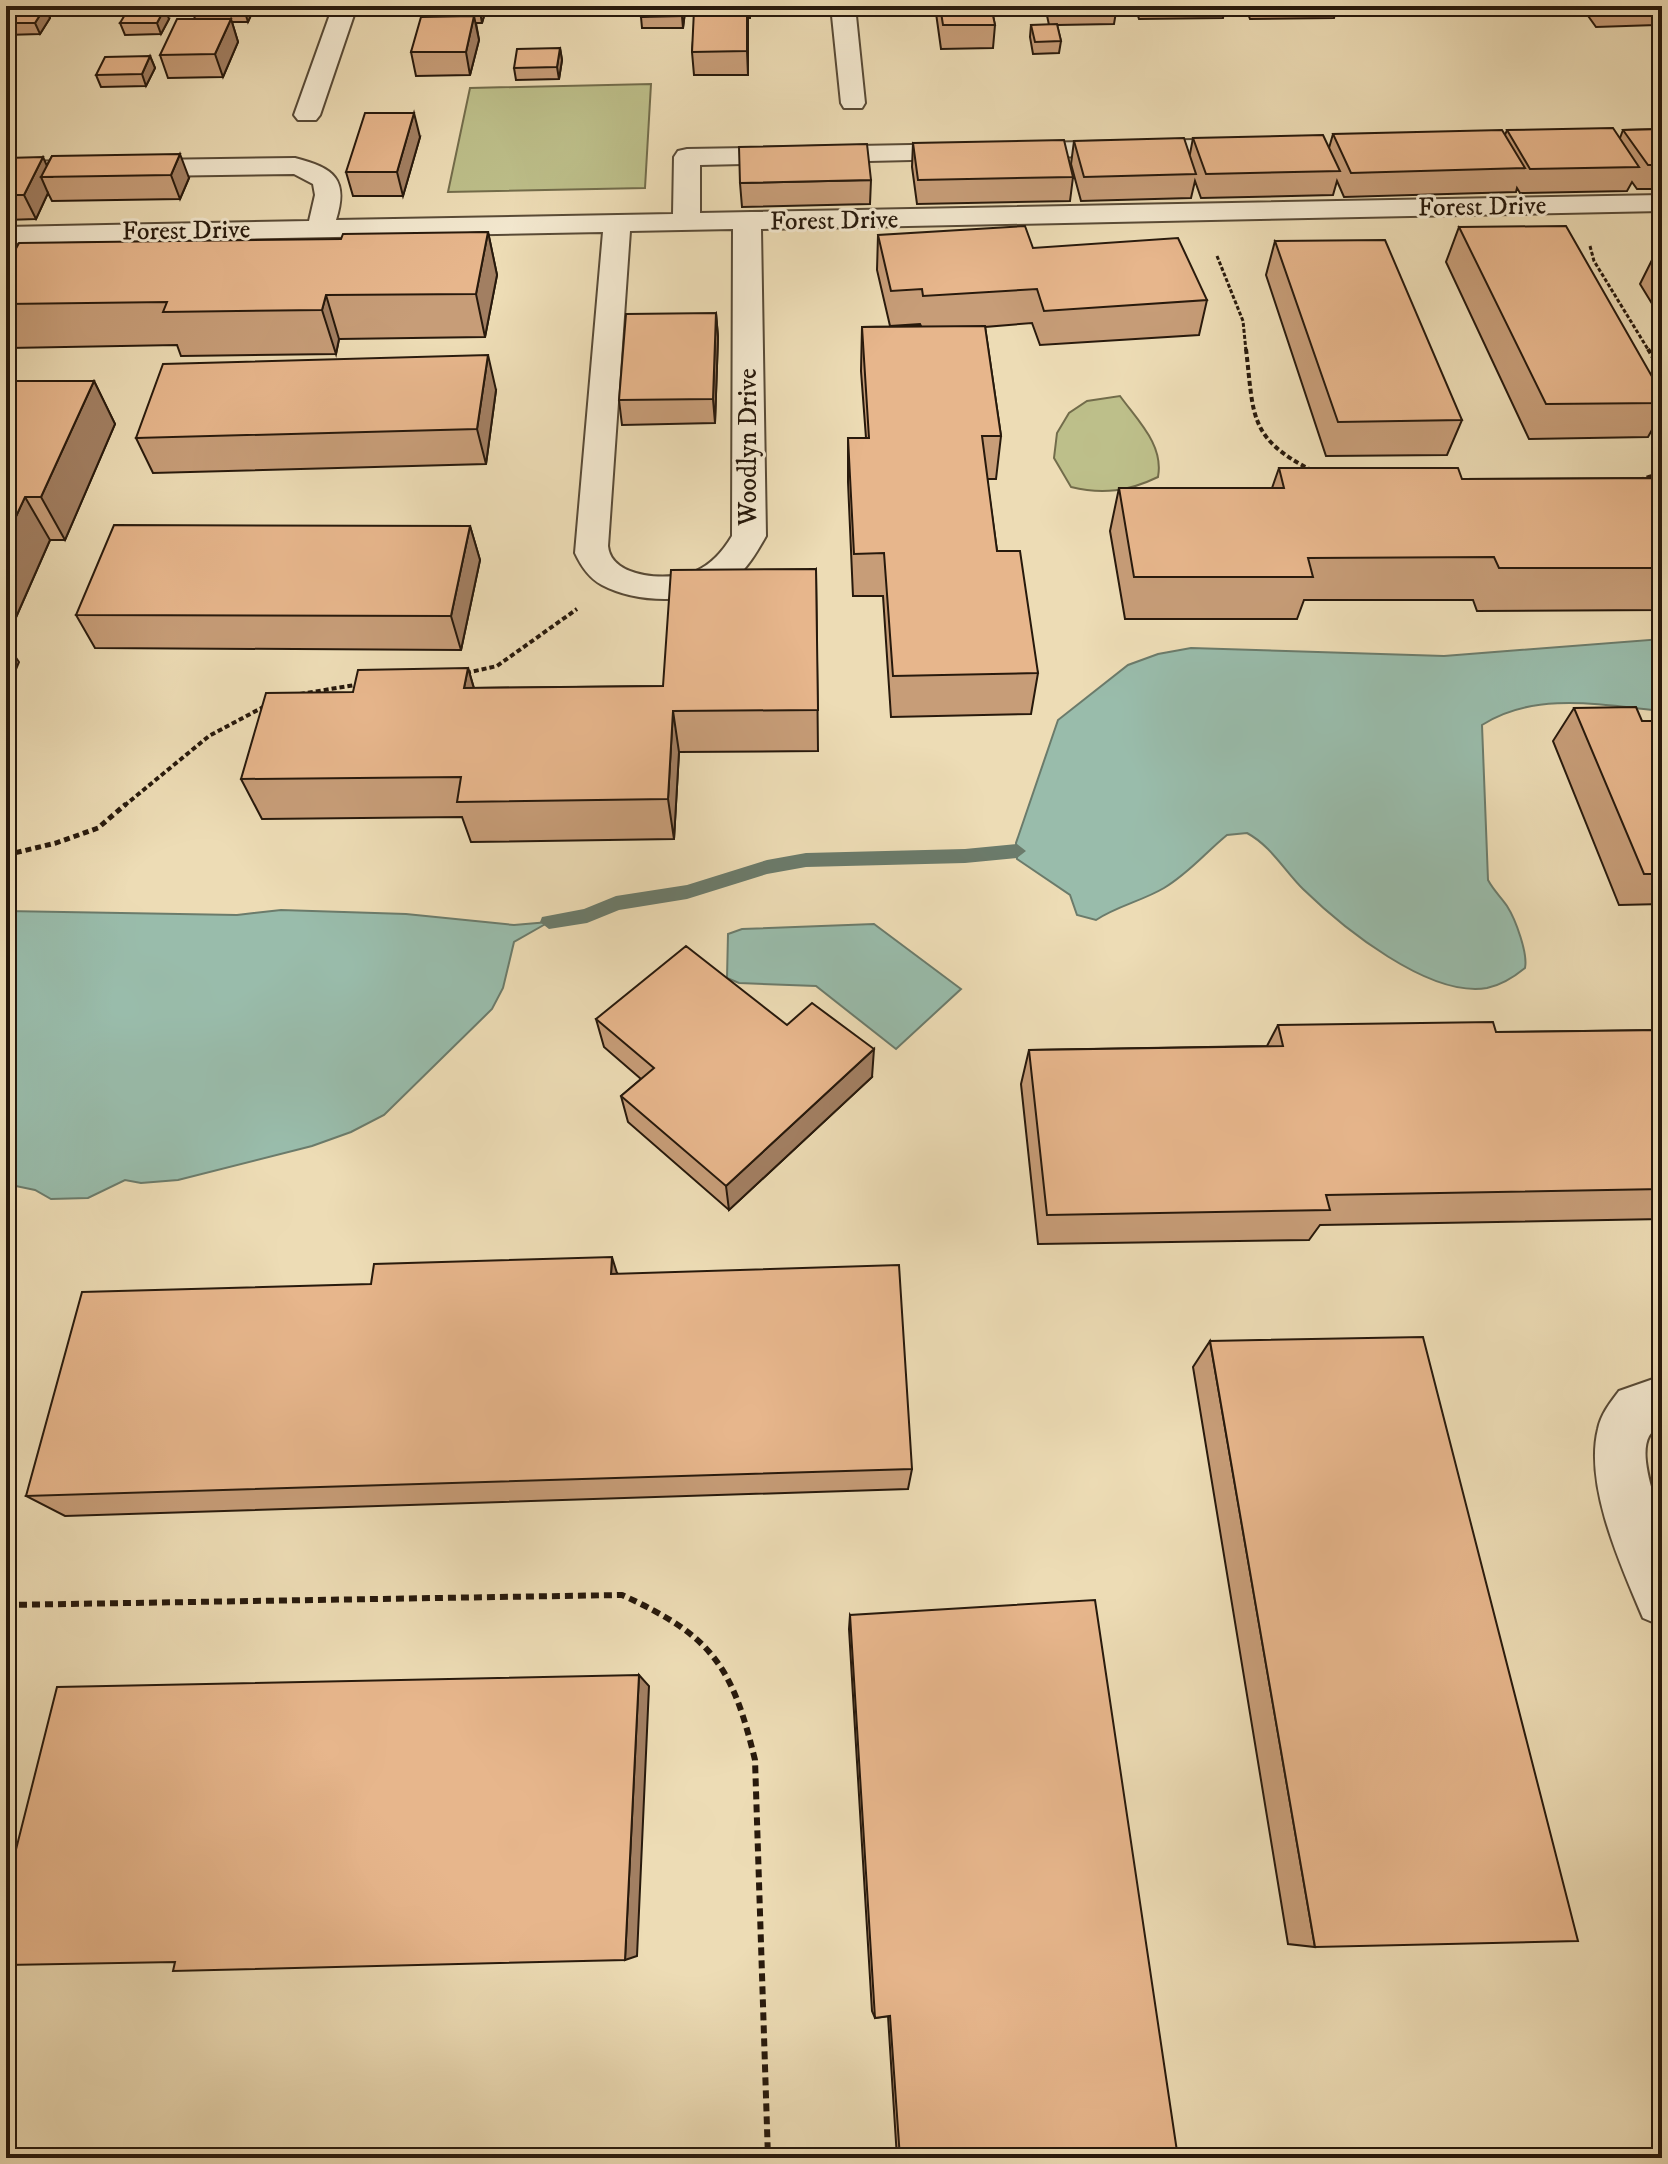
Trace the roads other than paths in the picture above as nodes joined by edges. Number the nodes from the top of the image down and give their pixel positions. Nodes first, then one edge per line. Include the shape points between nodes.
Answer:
1 (345, 6) edge
2 (843, 6) edge
3 (853, 103) dead end
4 (307, 115) dead end
5 (1278, 147) edge
6 (6, 170) edge
7 (1662, 203) edge
8 (747, 222) junction
9 (686, 224) junction
10 (617, 225) junction
11 (320, 228) junction
12 (6, 235) edge
13 (1662, 1401) edge
14 (1662, 1599) edge

1 - 4 street
2 - 3 street
5 - 9 street via 687,157
6 - 11 street via 295,166 326,179 330,191
7 - 8 street, Forest Drive
8 - 9 street, Forest Drive
8 - 10 street, Woodlyn Drive via 749,536 739,555 717,575 661,588 608,574 592,556
9 - 10 street, Forest Drive
10 - 11 street, Forest Drive
11 - 12 street, Forest Drive
13 - 14 street via 1635,1410 1621,1429 1618,1447 1620,1473

